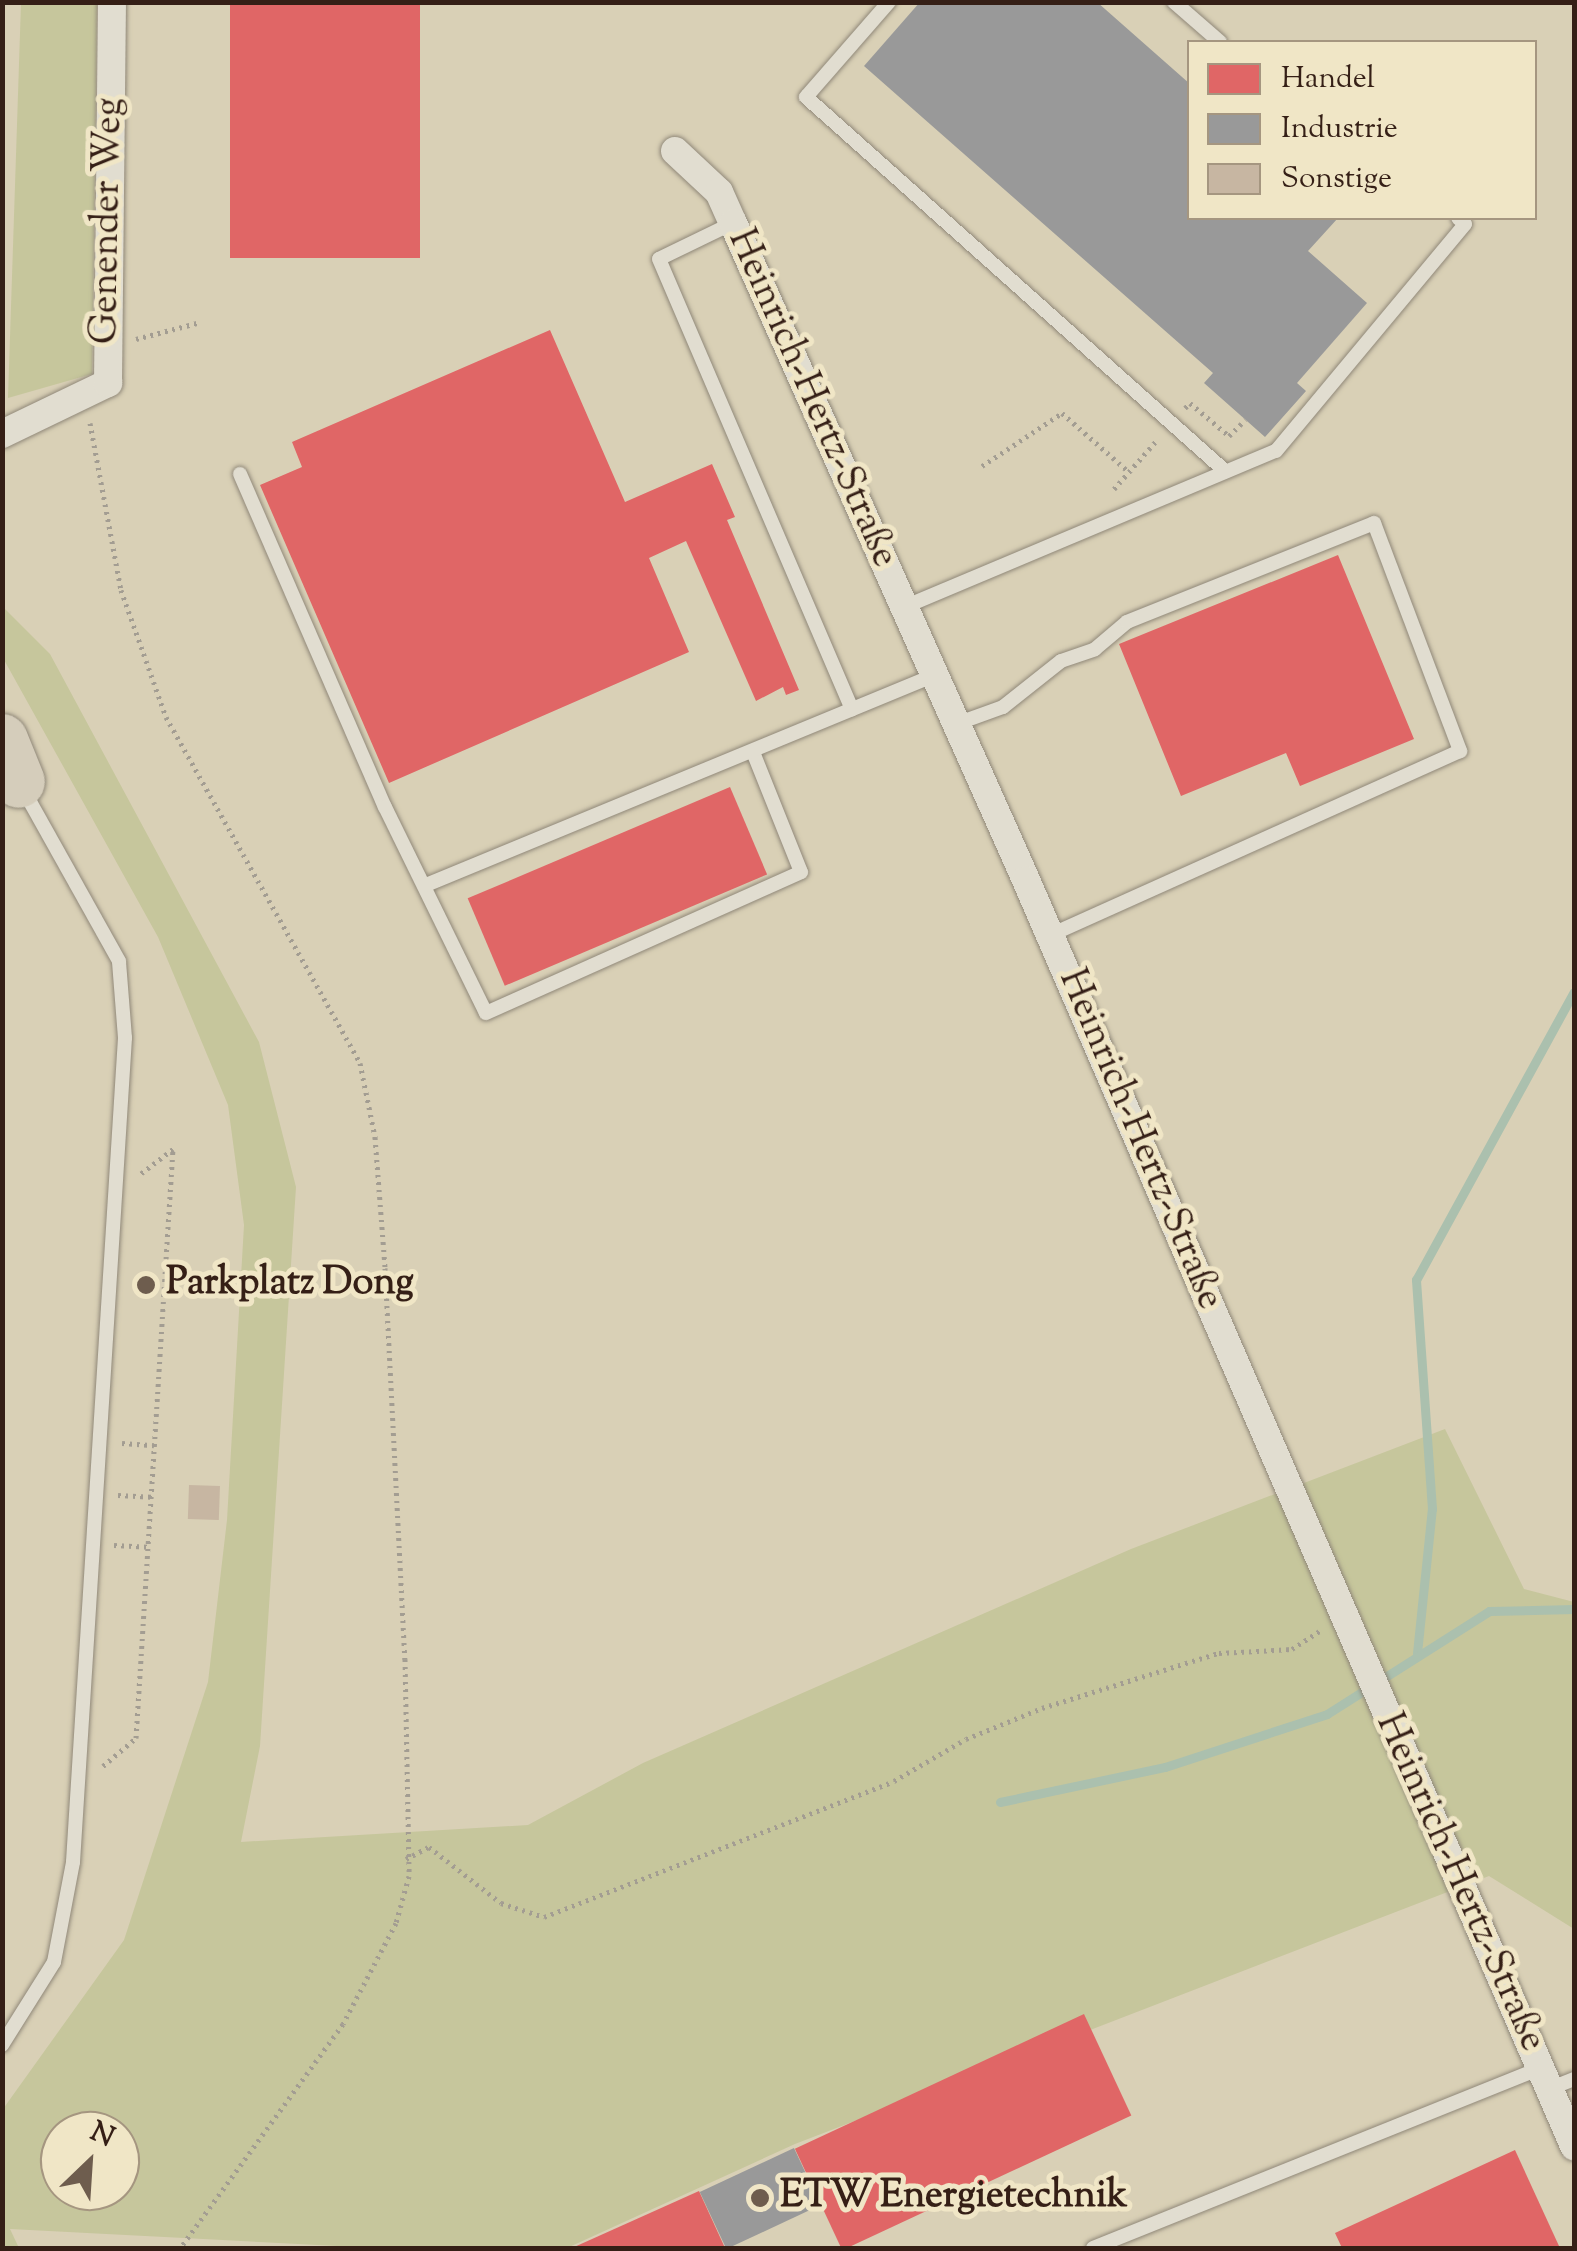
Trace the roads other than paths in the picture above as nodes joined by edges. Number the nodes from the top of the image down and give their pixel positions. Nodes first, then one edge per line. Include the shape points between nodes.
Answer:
1 (112, 2) edge
2 (888, 2) edge
3 (1174, 2) edge
4 (1218, 40) edge
5 (675, 151) dead end
6 (1461, 220) edge
7 (733, 224) junction
8 (2, 434) edge
9 (1225, 471) junction
10 (240, 474) dead end
11 (904, 607) junction
12 (935, 676) junction
13 (852, 709) junction
14 (956, 724) junction
15 (753, 752) junction
16 (11, 761) edge
17 (426, 885) junction
18 (1050, 935) junction
19 (2, 2046) edge
20 (1554, 2079) edge
21 (1574, 2146) edge
22 (1093, 2248) edge

1 - 8 street, Genender Weg via 108,383
2 - 9 lane via 806,97
3 - 4 lane
5 - 7 street, Heinrich-Hertz-Straße via 719,192
6 - 9 lane via 1466,224 1276,451
7 - 11 street, Heinrich-Hertz-Straße
7 - 13 lane via 659,260
9 - 11 lane
10 - 17 lane
11 - 12 street, Heinrich-Hertz-Straße
12 - 13 lane
12 - 14 street, Heinrich-Hertz-Straße
13 - 15 lane
14 - 18 street, Heinrich-Hertz-Straße
14 - 18 lane via 1003,707 1061,660 1095,649 1127,622 1374,523 1460,751
15 - 17 lane
15 - 17 lane via 800,872 486,1013
16 - 19 lane via 119,961 125,1038 71,1881 54,1962
18 - 20 street, Heinrich-Hertz-Straße via 1351,1633
20 - 21 street, Heinrich-Hertz-Straße
20 - 22 lane

